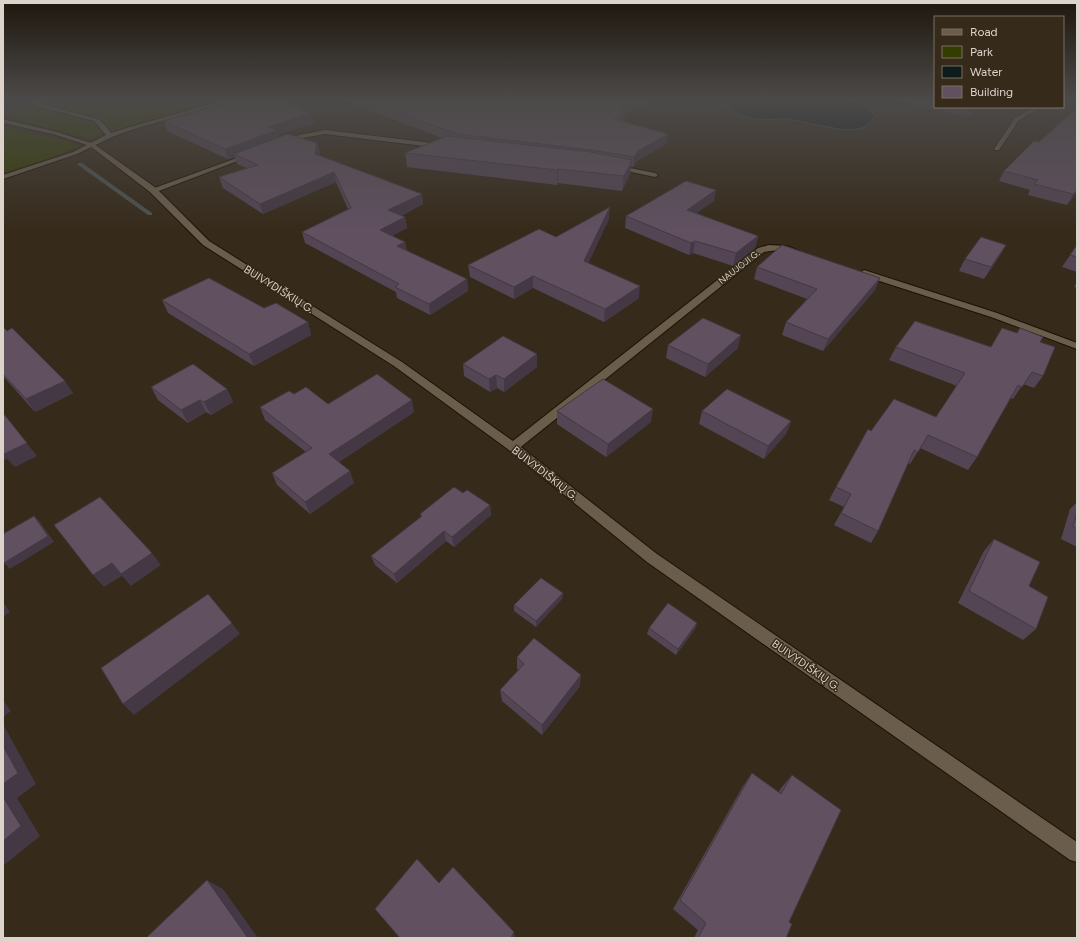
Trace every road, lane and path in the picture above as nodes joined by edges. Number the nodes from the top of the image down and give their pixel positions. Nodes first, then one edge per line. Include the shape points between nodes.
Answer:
1 (86, 143) edge
2 (96, 143) edge
3 (282, 143) edge
4 (412, 143) edge
5 (1001, 143) edge
6 (279, 144) edge
7 (92, 145) junction
8 (445, 147) edge
9 (997, 149) dead end
10 (257, 152) edge
11 (606, 166) edge
12 (655, 175) dead end
13 (3, 178) edge
14 (153, 190) junction
15 (805, 254) edge
16 (858, 271) edge
17 (1077, 346) edge
18 (513, 447) junction
19 (1077, 853) edge

1 - 7 street, BUIVYDIŠKIŲ G.
2 - 7 street
3 - 6 street
4 - 8 street
5 - 9 street
7 - 13 street
7 - 14 street, BUIVYDIŠKIŲ G.
10 - 14 street
11 - 12 street
14 - 18 street, BUIVYDIŠKIŲ G. via 206,243 398,364
15 - 18 street, NAUJOJI G. via 777,247 761,250
16 - 17 street via 994,315
18 - 19 street, BUIVYDIŠKIŲ G. via 652,558

